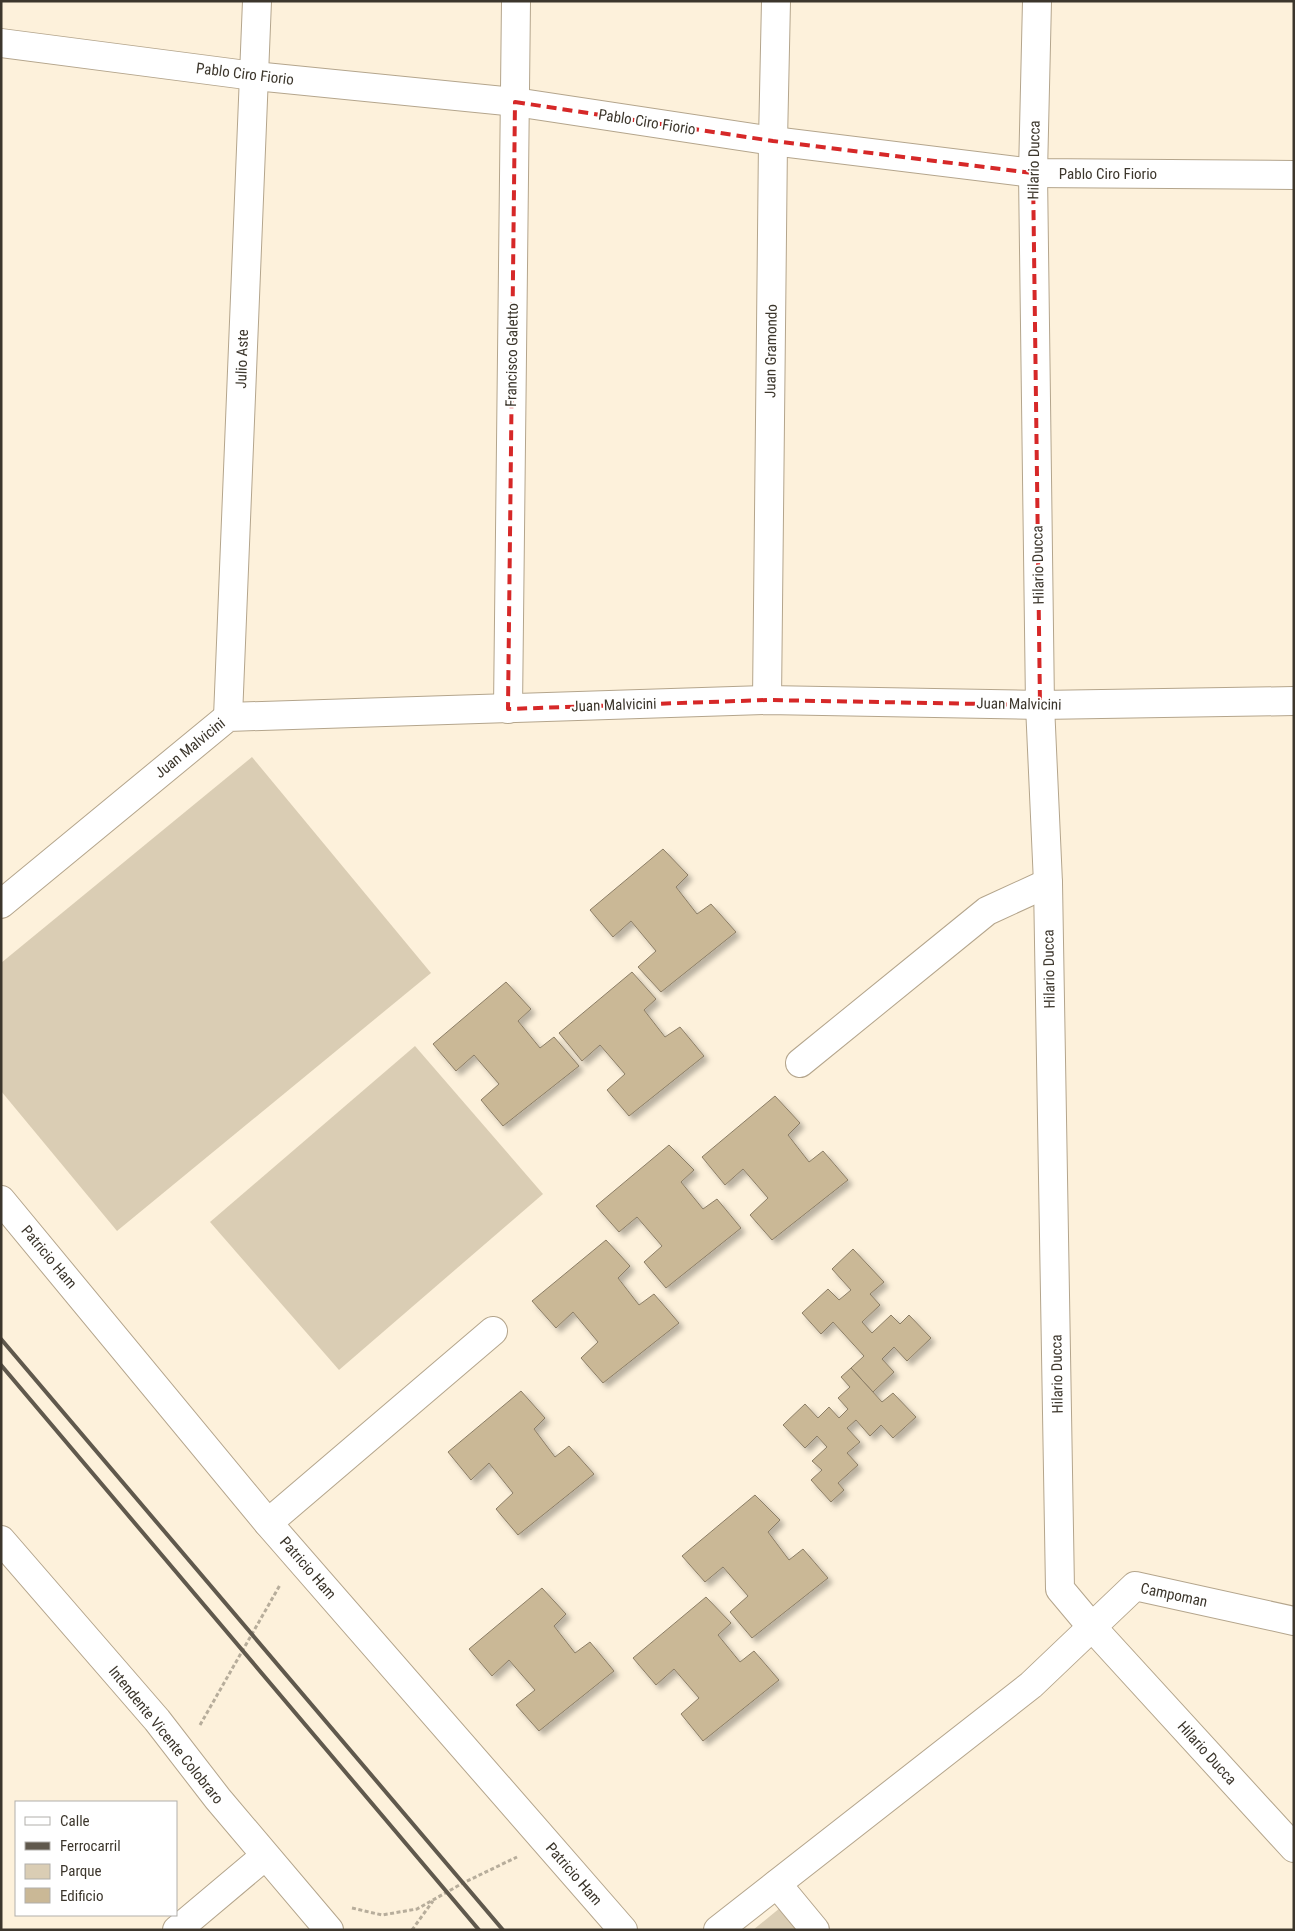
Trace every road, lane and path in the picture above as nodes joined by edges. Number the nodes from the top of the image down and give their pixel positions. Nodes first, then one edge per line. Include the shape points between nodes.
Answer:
1 (258, 1) edge
2 (516, 1) edge
3 (776, 1) edge
4 (1037, 1) edge
5 (1, 43) edge
6 (254, 76) junction
7 (515, 102) junction
8 (773, 141) junction
9 (1033, 173) junction
10 (1294, 174) edge
11 (767, 700) junction
12 (1294, 701) edge
13 (1040, 705) junction
14 (508, 709) junction
15 (228, 717) junction
16 (1048, 883) junction
17 (1, 904) edge
18 (800, 1063) dead end
19 (1, 1200) edge
20 (493, 1331) dead end
21 (268, 1523) junction
22 (1, 1540) edge
23 (297, 1556) junction
24 (1294, 1621) edge
25 (1092, 1626) junction
26 (198, 1728) dead end
27 (546, 1842) junction
28 (1294, 1848) edge
29 (265, 1856) junction
30 (777, 1884) junction
31 (435, 1899) junction
32 (349, 1908) dead end
33 (177, 1930) edge
34 (329, 1930) edge
35 (412, 1930) edge
36 (623, 1930) edge
37 (718, 1930) edge
38 (815, 1930) edge

1 - 6 street, Julio Aste
2 - 7 street, Francisco Galetto
3 - 8 street, Juan Gramondo
4 - 9 street, Hilario Ducca
5 - 6 street, Pablo Ciro Fiorio
6 - 7 street, Pablo Ciro Fiorio
6 - 15 street, Julio Aste
7 - 8 street, Pablo Ciro Fiorio
7 - 14 street, Francisco Galetto
8 - 9 street, Pablo Ciro Fiorio
8 - 11 street, Juan Gramondo
9 - 10 street, Pablo Ciro Fiorio
9 - 13 street, Hilario Ducca
11 - 13 street, Juan Malvicini
11 - 14 street, Juan Malvicini
12 - 13 street, Juan Malvicini
13 - 16 street, Hilario Ducca
14 - 15 street, Juan Malvicini
15 - 17 street, Juan Malvicini
16 - 18 street via 987,911
16 - 25 street, Hilario Ducca via 1060,1589
19 - 21 street, Patricio Ham
20 - 21 street
21 - 23 street, Patricio Ham
22 - 29 street, Intendente Vicente Colobraro via 157,1720
23 - 26 path
23 - 27 street, Patricio Ham
24 - 25 street, Campoman via 1135,1586
25 - 28 street, Hilario Ducca
25 - 30 street, Campoman via 1031,1685
27 - 31 path
27 - 36 street, Patricio Ham
29 - 33 street
29 - 34 street, Intendente Vicente Colobraro
30 - 37 street, Campoman
30 - 38 street
31 - 32 path via 417,1909 382,1915
31 - 35 path

